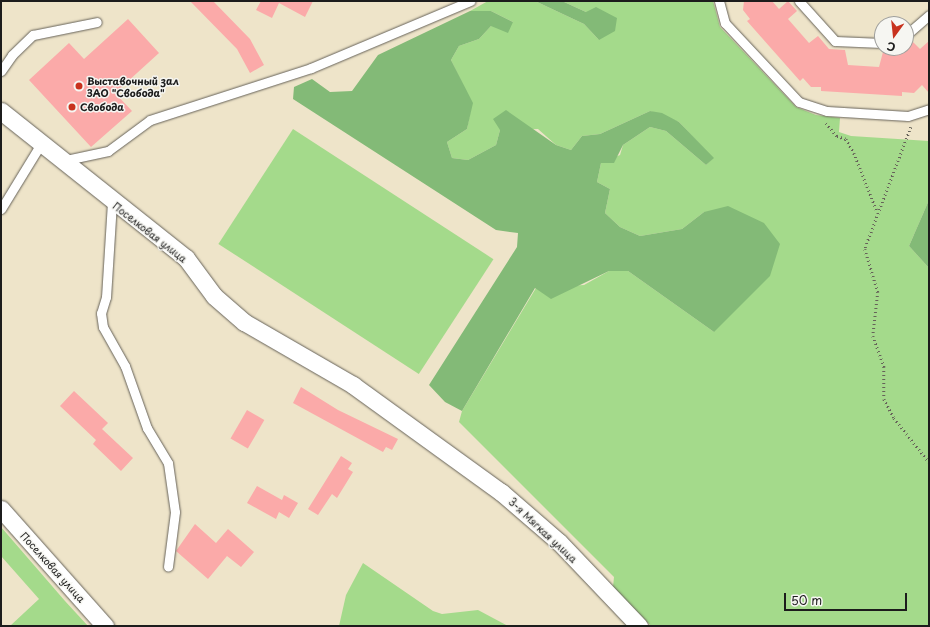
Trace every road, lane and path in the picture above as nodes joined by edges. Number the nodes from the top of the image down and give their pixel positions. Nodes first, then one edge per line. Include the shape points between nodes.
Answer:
1 (470, 1) edge
2 (719, 1) edge
3 (799, 1) edge
4 (929, 15) edge
5 (97, 22) dead end
6 (914, 28) edge
7 (874, 43) edge
8 (1, 71) edge
9 (817, 109) junction
10 (929, 109) edge
11 (1, 112) edge
12 (915, 116) junction
13 (42, 142) junction
14 (66, 160) junction
15 (112, 202) junction
16 (1, 209) edge
17 (877, 212) junction
18 (436, 445) joint
19 (929, 462) edge
20 (1, 509) edge
21 (168, 566) dead end
22 (105, 626) edge
23 (639, 626) edge

1 - 14 lane via 311,68 150,120 108,151
2 - 9 lane via 725,23 790,94
3 - 7 lane via 835,41
4 - 6 lane
5 - 8 lane via 33,35 12,55
9 - 12 lane
9 - 17 path via 831,131 846,139
10 - 12 lane
11 - 13 street, Поселковая улица
12 - 17 path
13 - 14 street, Поселковая улица
13 - 16 lane
14 - 15 street, Поселковая улица
15 - 18 street, Поселковая улица via 186,258 214,296 244,322 353,385
15 - 21 lane via 106,297 101,313 103,327 125,366 146,428 168,462 175,512
17 - 19 path via 865,249 878,292 873,336 884,367 884,399 894,418
18 - 23 street, 3-я Мягкая улица via 501,492 559,542
20 - 22 street, Поселковая улица

